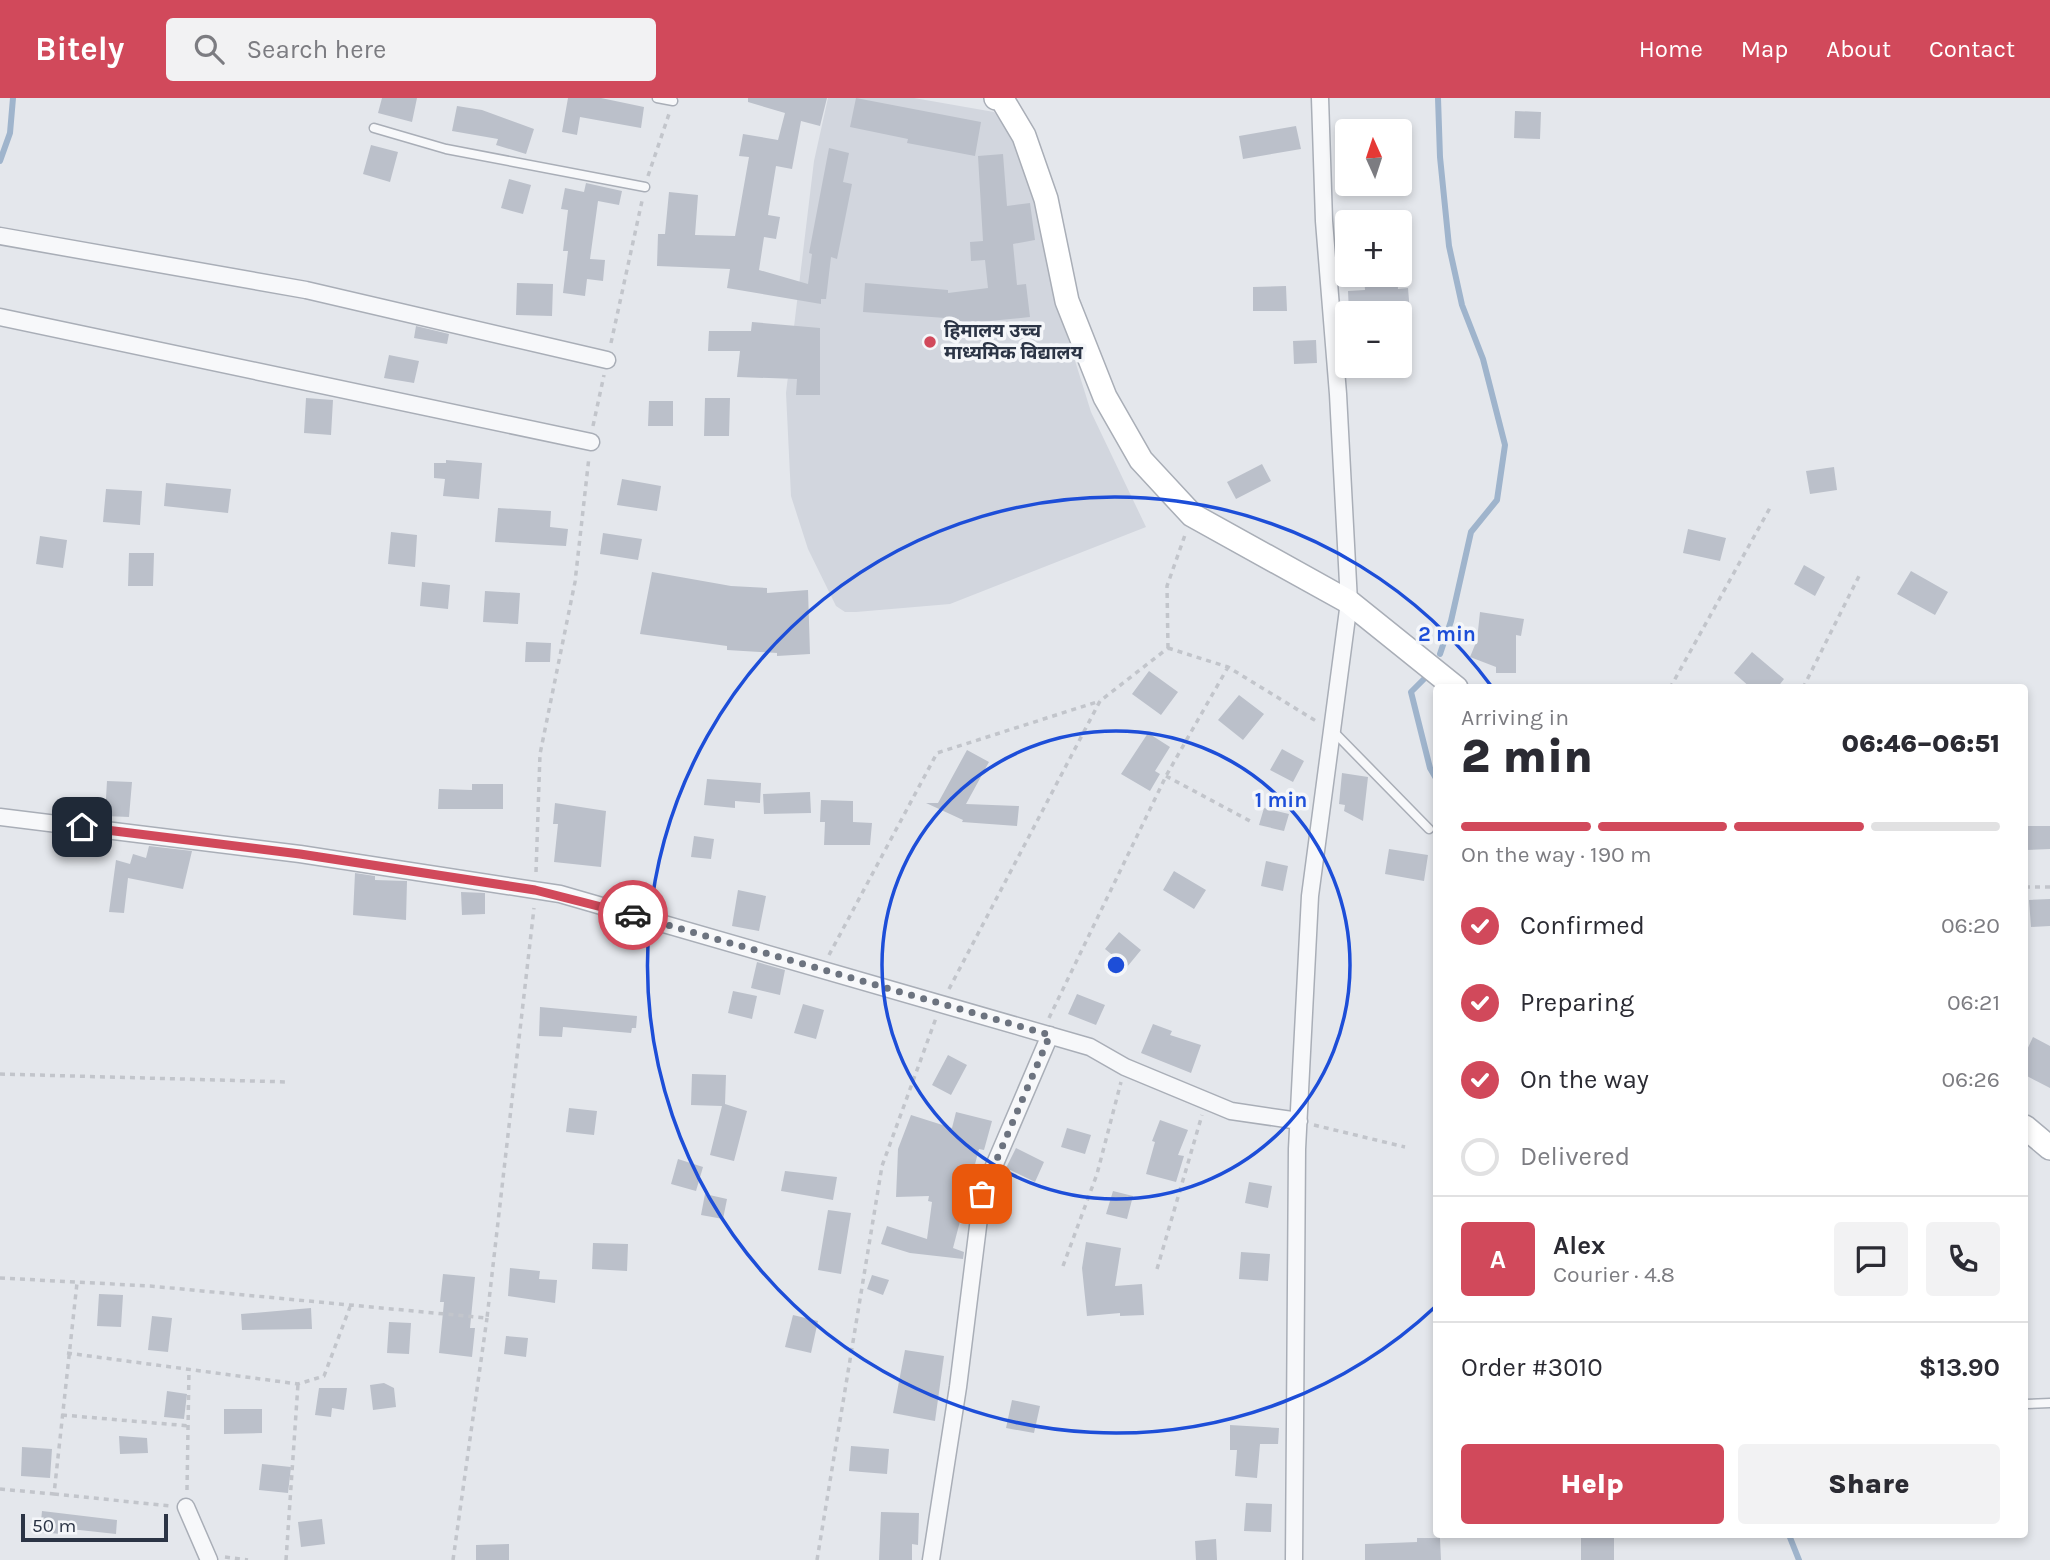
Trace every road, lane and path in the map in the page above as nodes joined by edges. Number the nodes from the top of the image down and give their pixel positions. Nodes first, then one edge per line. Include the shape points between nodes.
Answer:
1 (657, 98) edge
2 (1001, 98) edge
3 (1320, 98) edge
4 (673, 101) joint
5 (374, 128) dead end
6 (645, 187) junction
7 (0, 236) edge
8 (0, 317) edge
9 (607, 360) junction
10 (591, 442) junction
11 (1771, 506) dead end
12 (1192, 514) junction
13 (1859, 576) dead end
14 (1349, 602) junction
15 (1168, 648) junction
16 (1227, 667) junction
17 (1451, 684) edge
18 (1672, 684) edge
19 (1805, 684) edge
20 (1100, 701) junction
21 (1331, 729) junction
22 (1167, 776) junction
23 (0, 817) edge
24 (1250, 821) dead end
25 (1429, 829) dead end
26 (2028, 887) edge
27 (2050, 887) edge
28 (535, 890) junction
29 (821, 968) junction
30 (942, 1003) junction
31 (1046, 1034) junction
32 (1125, 1067) junction
33 (0, 1074) edge
34 (289, 1082) dead end
35 (1207, 1100) junction
36 (1299, 1121) junction
37 (2028, 1130) edge
38 (1405, 1147) dead end
39 (2050, 1149) edge
40 (1063, 1266) dead end
41 (1157, 1269) dead end
42 (0, 1278) edge
43 (77, 1283) junction
44 (351, 1307) junction
45 (486, 1318) junction
46 (67, 1353) junction
47 (189, 1370) junction
48 (299, 1384) junction
49 (2050, 1403) edge
50 (2028, 1404) edge
51 (62, 1415) junction
52 (190, 1426) junction
53 (0, 1489) edge
54 (54, 1494) junction
55 (186, 1507) junction
56 (209, 1557) edge
57 (248, 1560) edge
58 (286, 1560) edge
59 (453, 1560) edge
60 (817, 1560) edge
61 (931, 1560) edge
62 (1294, 1560) edge

1 - 4 lane
2 - 12 street via 1024,136 1046,199 1067,301 1105,397 1141,460
3 - 14 street
4 - 6 path
5 - 6 lane via 446,149
6 - 9 path
7 - 9 street via 306,290
8 - 10 street
9 - 10 path
10 - 28 path via 575,582 540,754
11 - 18 path
12 - 14 street
12 - 15 path via 1167,586
13 - 19 path
14 - 17 street
14 - 21 street
15 - 16 path
15 - 20 path
16 - 21 path
16 - 22 path
20 - 29 path via 937,753
20 - 30 path
21 - 25 lane
21 - 36 street via 1310,896
22 - 24 path
22 - 31 path
23 - 28 street via 300,854
26 - 27 path
28 - 29 street
28 - 45 path
29 - 30 street
30 - 31 street
30 - 60 path via 882,1166
31 - 32 street via 1090,1047
31 - 61 street via 982,1194
32 - 35 street
32 - 40 path via 1097,1174
33 - 34 path
35 - 36 street via 1231,1111
35 - 41 path
36 - 38 path
36 - 62 street
37 - 39 street
42 - 43 path
43 - 44 path
43 - 46 path
44 - 45 path
44 - 48 path via 324,1376
45 - 59 path
46 - 47 path
46 - 51 path
47 - 48 path
47 - 52 path
48 - 58 path
49 - 50 lane
51 - 52 path
51 - 54 path
52 - 55 path
53 - 54 path
54 - 55 path
55 - 56 street
56 - 57 path

